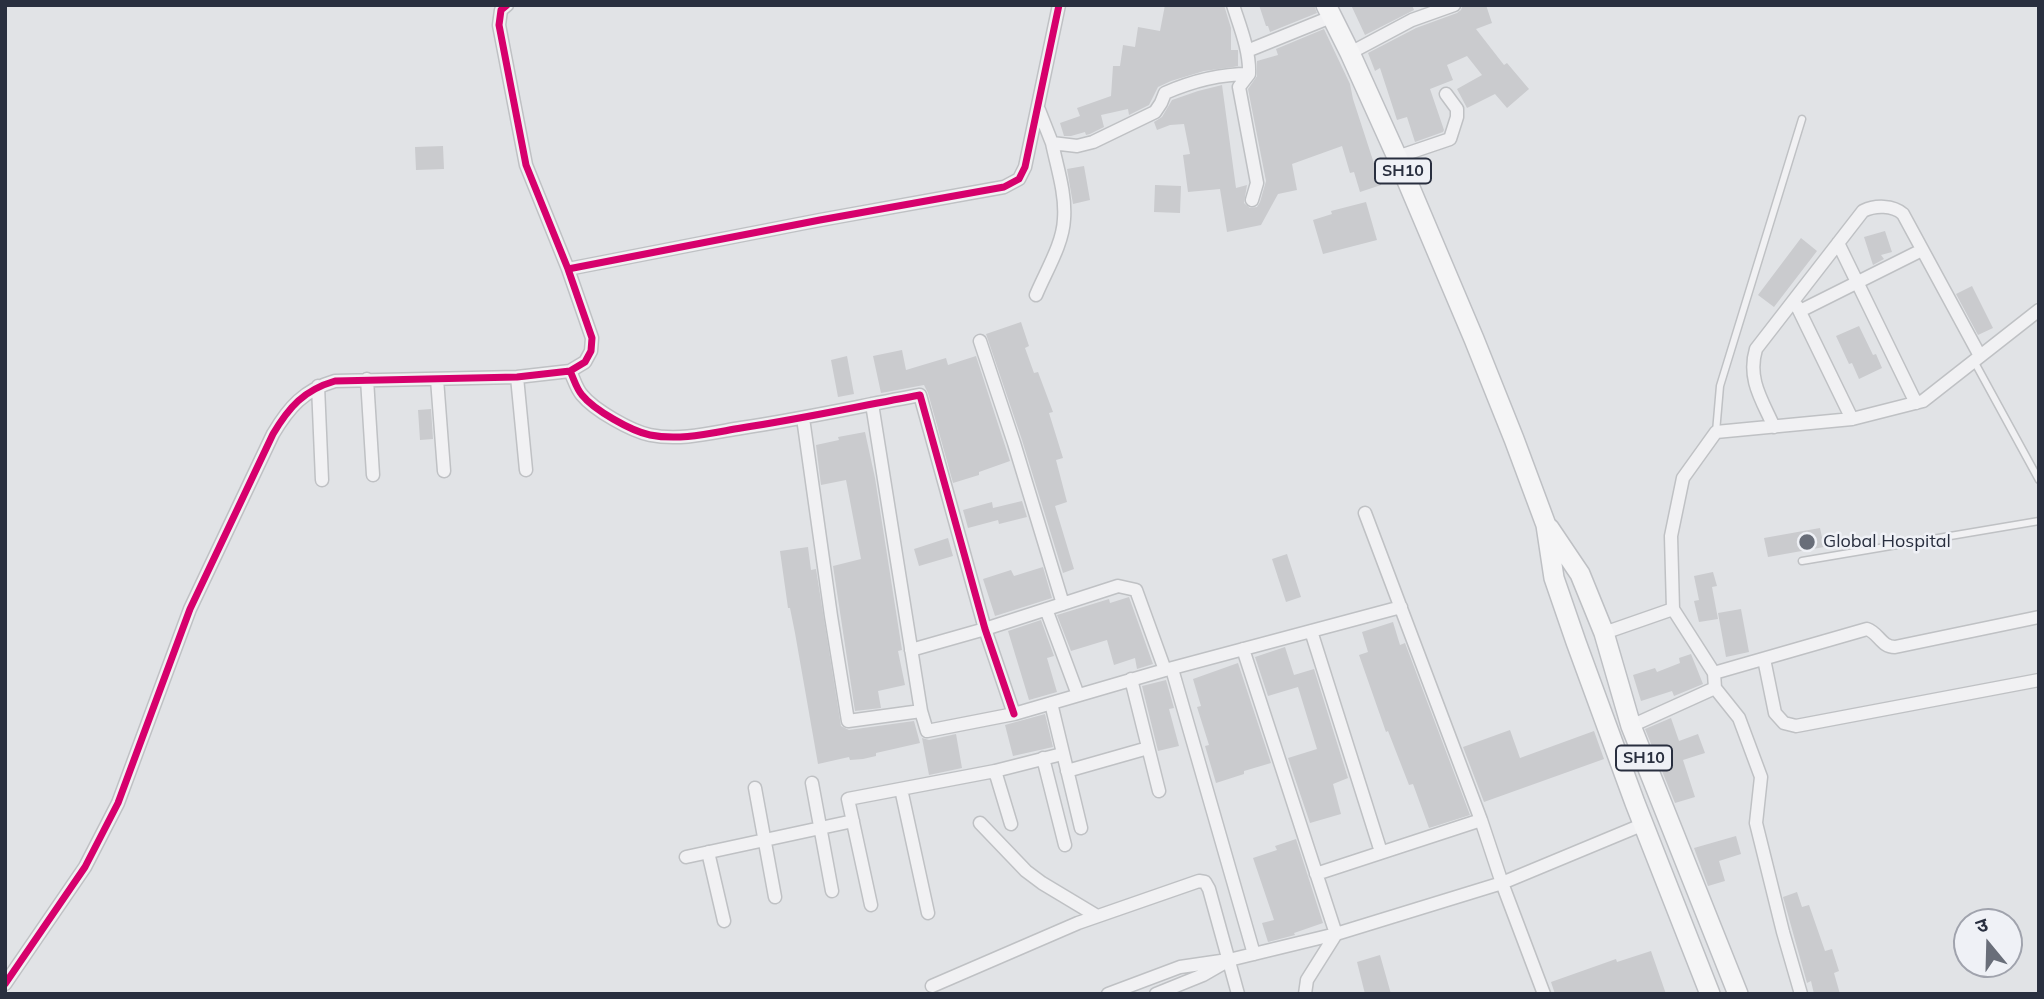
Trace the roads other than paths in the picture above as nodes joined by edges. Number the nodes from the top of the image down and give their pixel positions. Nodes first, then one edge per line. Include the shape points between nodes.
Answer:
1 (507, 5) edge
2 (1059, 5) edge
3 (1233, 5) edge
4 (1454, 5) edge
5 (1329, 11) edge
6 (1247, 51) junction
7 (1350, 53) junction
8 (1249, 74) junction
9 (1446, 94) dead end
10 (1039, 109) junction
11 (1802, 119) dead end
12 (1052, 144) junction
13 (1397, 157) junction
14 (1252, 200) dead end
15 (1838, 243) junction
16 (1922, 250) junction
17 (568, 269) junction
18 (1858, 283) junction
19 (1036, 295) dead end
20 (1797, 306) junction
21 (2039, 310) edge
22 (980, 341) dead end
23 (1977, 359) junction
24 (570, 371) junction
25 (517, 377) junction
26 (367, 379) junction
27 (437, 379) junction
28 (318, 386) junction
29 (1916, 403) junction
30 (872, 404) junction
31 (803, 418) junction
32 (1852, 419) junction
33 (1774, 427) junction
34 (1716, 432) junction
35 (526, 470) dead end
36 (444, 471) dead end
37 (373, 475) dead end
38 (322, 480) dead end
39 (2039, 480) edge
40 (1365, 513) dead end
41 (2039, 521) edge
42 (1546, 525) junction
43 (1802, 561) dead end
44 (1063, 604) junction
45 (1401, 607) junction
46 (1673, 609) junction
47 (1046, 610) junction
48 (2039, 617) edge
49 (985, 629) junction
50 (1311, 631) junction
51 (1604, 633) junction
52 (1243, 649) junction
53 (911, 650) junction
54 (1764, 659) junction
55 (1168, 669) junction
56 (1714, 673) junction
57 (1131, 679) junction
58 (2039, 680) edge
59 (1715, 688) junction
60 (1078, 695) junction
61 (1051, 704) junction
62 (921, 711) junction
63 (1014, 714) junction
64 (1631, 726) junction
65 (1148, 748) junction
66 (1062, 754) junction
67 (1043, 758) junction
68 (995, 771) junction
69 (1067, 771) junction
70 (812, 783) dead end
71 (755, 788) dead end
72 (901, 789) junction
73 (1159, 791) dead end
74 (1481, 820) junction
75 (853, 821) junction
76 (980, 823) dead end
77 (1010, 824) dead end
78 (1644, 824) junction
79 (820, 828) junction
80 (1081, 828) dead end
81 (765, 840) junction
82 (1065, 845) dead end
83 (708, 852) junction
84 (1381, 852) junction
85 (686, 857) dead end
86 (1316, 874) junction
87 (1502, 883) junction
88 (832, 891) dead end
89 (775, 897) dead end
90 (871, 905) dead end
91 (928, 913) dead end
92 (1097, 916) junction
93 (724, 921) dead end
94 (1336, 934) junction
95 (1254, 954) junction
96 (1229, 960) junction
97 (5, 984) edge
98 (932, 986) dead end
99 (1108, 994) edge
100 (1156, 994) edge
101 (1238, 994) edge
102 (1305, 994) edge
103 (1544, 994) edge
104 (1710, 994) edge
105 (1738, 994) edge
106 (1801, 994) edge

1 - 17 street via 501,10 499,25 526,164
2 - 10 street
3 - 6 street
4 - 7 street via 1412,20
5 - 6 street
5 - 7 main road, SH10
6 - 8 street
7 - 13 main road, SH10
8 - 12 street via 1227,75 1165,93 1155,111 1093,142
8 - 14 street via 1239,87 1257,183
9 - 13 street via 1457,109 1450,139
10 - 12 street
10 - 17 street via 1025,167 1019,179 1004,187
11 - 34 lane via 1720,386
12 - 19 street via 1065,220
13 - 42 main road, SH10
15 - 16 street via 1863,211 1893,207 1903,214
15 - 18 street
15 - 20 street
16 - 18 street
16 - 23 street
17 - 24 street via 592,338 585,362
18 - 20 street
18 - 29 street
20 - 32 street
20 - 33 street via 1755,349 1751,364
21 - 23 street
22 - 44 street
23 - 29 street
23 - 39 lane
24 - 25 street
24 - 31 street via 588,403 649,435 691,436
25 - 27 street
25 - 35 street
26 - 27 street
26 - 28 street
26 - 37 street
27 - 36 street
28 - 38 street
28 - 97 street via 285,415 273,434 190,609 118,803 85,867
29 - 32 street
30 - 31 street
30 - 49 street via 920,395
30 - 53 street
31 - 62 street via 848,721
32 - 33 street
33 - 34 street
34 - 46 street via 1683,478 1671,536
40 - 45 street
41 - 43 lane
42 - 51 main road, SH10 via 1580,574
42 - 78 main road, SH10 via 1555,578
44 - 47 street
44 - 55 street via 1118,586 1136,590
45 - 50 street
45 - 74 street
46 - 51 street
46 - 56 street
47 - 49 street
47 - 60 street
48 - 54 street via 1895,647 1884,645 1867,629
49 - 53 street
49 - 63 street
50 - 52 street
50 - 84 street
51 - 64 main road, SH10
52 - 55 street
52 - 86 street
53 - 62 street
54 - 56 street
54 - 58 street via 1775,713 1784,723 1796,726
55 - 57 street
55 - 95 street
56 - 59 street
57 - 60 street
57 - 65 street
59 - 64 street
59 - 106 street via 1739,718 1761,776 1756,823
60 - 61 street
61 - 63 street
61 - 66 street
62 - 63 street via 927,731
64 - 105 main road, SH10
65 - 69 street
65 - 73 street
66 - 67 street
66 - 69 street
67 - 68 street
67 - 82 street
68 - 72 street
68 - 77 street
69 - 80 street
70 - 79 street
71 - 81 street
72 - 75 street via 848,799
72 - 91 street
74 - 84 street
74 - 87 street
75 - 79 street
75 - 90 street
76 - 92 street via 1042,883
78 - 87 street
78 - 104 main road, SH10
79 - 81 street
79 - 88 street
81 - 83 street
81 - 89 street
83 - 85 street
83 - 93 street
84 - 86 street
86 - 94 street
87 - 94 street
87 - 103 street
92 - 96 street via 1205,882
92 - 98 street
94 - 95 street
94 - 102 street via 1307,980
95 - 96 street
96 - 99 street via 1180,967
96 - 100 street
96 - 101 street

